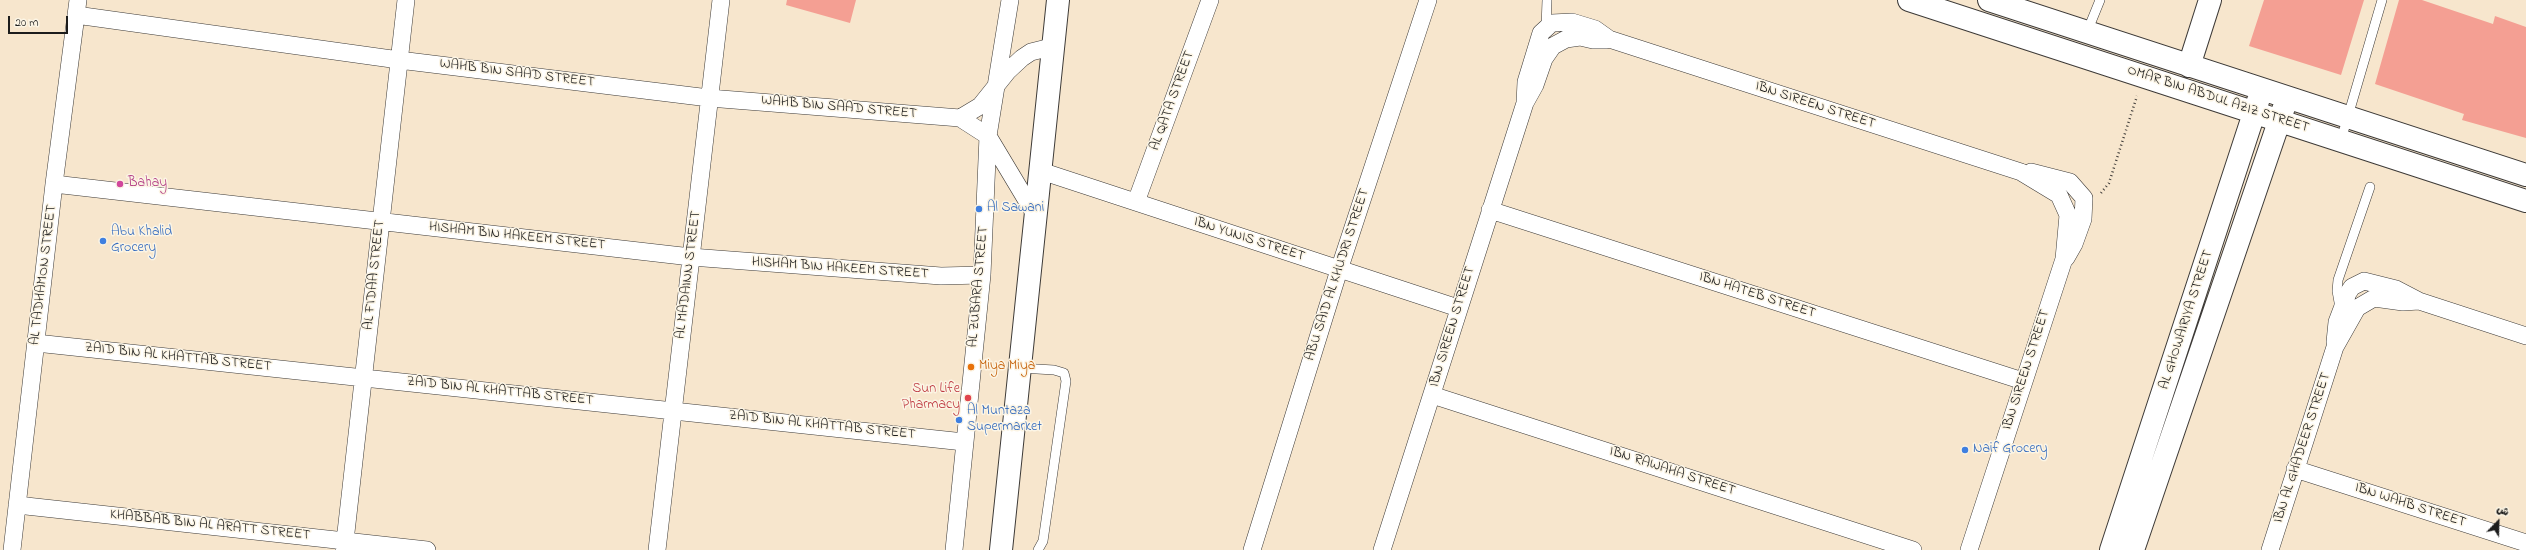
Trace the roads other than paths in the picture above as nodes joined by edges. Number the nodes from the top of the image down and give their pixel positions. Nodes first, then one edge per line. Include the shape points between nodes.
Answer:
1 (406, 0) edge
2 (721, 0) edge
3 (1010, 0) edge
4 (1058, 0) edge
5 (1210, 0) edge
6 (1428, 0) edge
7 (1547, 0) edge
8 (1909, 0) edge
9 (1989, 0) edge
10 (2100, 0) edge
11 (2210, 0) edge
12 (2382, 0) edge
13 (77, 8) edge
14 (1546, 28) junction
15 (2087, 32) junction
16 (1609, 40) junction
17 (1051, 47) junction
18 (399, 60) junction
19 (2189, 66) junction
20 (995, 88) junction
21 (2262, 89) junction
22 (709, 98) junction
23 (2287, 98) junction
24 (1525, 103) junction
25 (2255, 112) junction
26 (2347, 117) junction
27 (960, 118) junction
28 (2279, 120) junction
29 (988, 136) junction
30 (2341, 140) junction
31 (1041, 171) junction
32 (2021, 172) junction
33 (2526, 175) edge
34 (54, 184) junction
35 (2370, 187) dead end
36 (2526, 201) edge
37 (1136, 202) junction
38 (1490, 210) junction
39 (1036, 216) junction
40 (381, 222) junction
41 (691, 257) junction
42 (2064, 259) junction
43 (1339, 270) junction
44 (982, 275) junction
45 (2419, 301) junction
46 (1458, 308) junction
47 (2341, 311) junction
48 (2526, 336) edge
49 (36, 343) junction
50 (2335, 347) junction
51 (1019, 368) junction
52 (364, 378) junction
53 (2023, 381) junction
54 (1432, 395) junction
55 (674, 410) junction
56 (964, 442) junction
57 (2295, 469) junction
58 (17, 505) junction
59 (2526, 542) edge
60 (8, 544) edge
61 (345, 545) edge
62 (427, 550) edge
63 (657, 550) edge
64 (954, 550) edge
65 (1001, 550) edge
66 (1038, 550) edge
67 (1252, 550) edge
68 (1382, 550) edge
69 (1913, 550) edge
70 (1969, 550) edge
71 (2111, 550) edge
72 (2133, 550) edge
73 (2270, 550) edge

1 - 18 street, AL FIDAA STREET
2 - 22 street, AL MADAINN STREET
3 - 20 street, AL ZUBARA STREET
4 - 17 street
5 - 37 street, AL QATA STREET
6 - 43 street, ABU SAID AL KHUDRI STREET
7 - 14 lane
8 - 25 street, OMAR BIN ABDUL AZIZ STREET
9 - 15 street, OMAR BIN ABDUL AZIZ STREET
10 - 15 lane
11 - 19 street
12 - 26 lane
13 - 18 street, WAHB BIN SAAD STREET
13 - 34 street, AL TADHAMON STREET
14 - 16 street, IBN SIREEN STREET via 1558,22 1572,22 1595,29
14 - 24 street, IBN SIREEN STREET via 1538,40 1527,77
15 - 19 street, OMAR BIN ABDUL AZIZ STREET
16 - 24 street, IBN SIREEN STREET via 1572,37 1559,41 1548,52
16 - 32 street, IBN SIREEN STREET
17 - 20 street via 1022,58
17 - 31 street
18 - 22 street, WAHB BIN SAAD STREET
18 - 40 street, AL FIDAA STREET
19 - 21 street, OMAR BIN ABDUL AZIZ STREET
20 - 27 street via 980,106
20 - 29 street, AL ZUBARA STREET
21 - 23 street, OMAR BIN ABDUL AZIZ STREET
21 - 25 street, AL GHOWAIRIYA STREET
22 - 27 street, WAHB BIN SAAD STREET
22 - 41 street, AL MADAINN STREET
23 - 26 street, OMAR BIN ABDUL AZIZ STREET
23 - 28 street, AL GHOWAIRIYA STREET
24 - 38 street, IBN SIREEN STREET
25 - 28 street, OMAR BIN ABDUL AZIZ STREET
25 - 71 street, AL GHOWAIRIYA STREET
26 - 30 lane
26 - 33 street, OMAR BIN ABDUL AZIZ STREET
27 - 29 street, WAHB BIN SAAD STREET via 981,129
28 - 30 street, OMAR BIN ABDUL AZIZ STREET
28 - 72 street, AL GHOWAIRIYA STREET
29 - 39 street, WAHB BIN SAAD STREET
29 - 44 street, AL ZUBARA STREET
30 - 36 street, OMAR BIN ABDUL AZIZ STREET
31 - 37 street, IBN YUNIS STREET
31 - 39 street
32 - 42 street, IBN SIREEN STREET via 2054,191 2063,201 2068,215
32 - 42 street, IBN SIREEN STREET via 2040,173 2070,182 2080,192 2085,212 2076,239
34 - 40 street, HISHAM BIN HAKEEM STREET
34 - 49 street, AL TADHAMON STREET
35 - 47 lane via 2338,280 2337,291
37 - 43 street, IBN YUNIS STREET
38 - 46 street, IBN SIREEN STREET
38 - 53 street, IBN HATEB STREET
39 - 51 street
40 - 41 street, HISHAM BIN HAKEEM STREET
40 - 52 street, AL FIDAA STREET
41 - 44 street, HISHAM BIN HAKEEM STREET via 942,276
41 - 55 street, AL MADAINN STREET
42 - 53 street, IBN SIREEN STREET
43 - 46 street, IBN YUNIS STREET
43 - 67 street, ABU SAID AL KHUDRI STREET
44 - 56 street, AL ZUBARA STREET
45 - 47 street, IBN AL GHADEER STREET via 2396,289 2364,281 2348,293
45 - 48 street, IBN AL GHADEER STREET
45 - 50 street, IBN AL GHADEER STREET via 2403,302 2374,298 2362,303
46 - 54 street, IBN SIREEN STREET
47 - 50 street, IBN AL GHADEER STREET via 2337,322
49 - 52 street, ZAID BIN AL KHATTAB STREET
49 - 58 street, AL TADHAMON STREET
50 - 57 street, IBN AL GHADEER STREET
51 - 65 street
51 - 66 lane via 1054,370 1064,373 1066,381 1043,541
52 - 55 street, ZAID BIN AL KHATTAB STREET
52 - 61 street, AL FIDAA STREET
53 - 70 street, IBN SIREEN STREET
54 - 68 street, IBN SIREEN STREET
54 - 69 street, IBN RAWAHA STREET
55 - 56 street, ZAID BIN AL KHATTAB STREET
55 - 63 street, AL MADAINN STREET
56 - 64 street, AL ZUBARA STREET
57 - 59 street, IBN WAHB STREET
57 - 73 street, IBN AL GHADEER STREET
58 - 60 street, AL TADHAMON STREET
58 - 61 street, KHABBAB BIN AL ARATT STREET
61 - 62 street, KHABBAB BIN AL ARATT STREET

